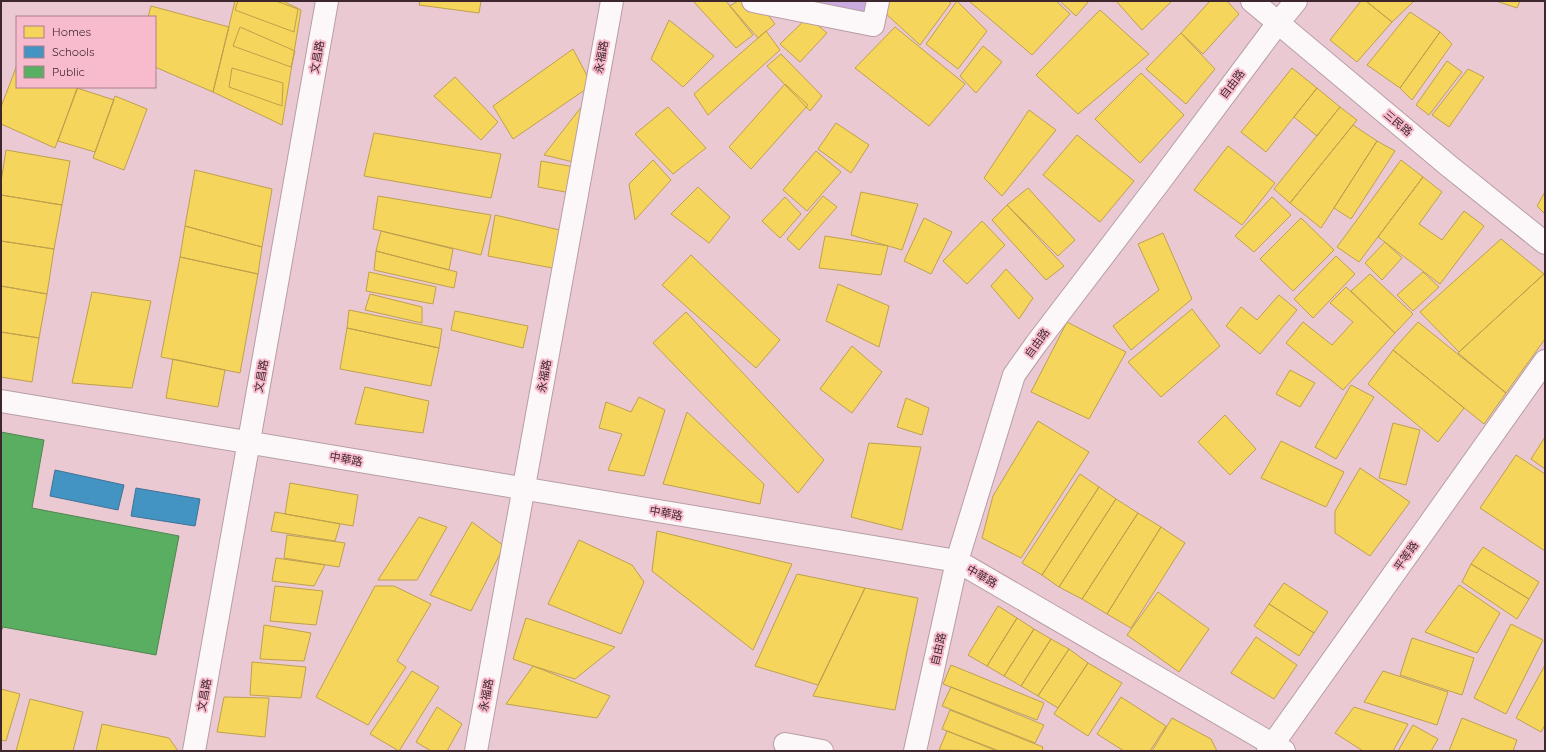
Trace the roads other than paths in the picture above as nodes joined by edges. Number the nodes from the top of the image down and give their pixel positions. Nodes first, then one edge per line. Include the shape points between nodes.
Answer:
1 (327, 1) edge
2 (612, 1) edge
3 (753, 1) edge
4 (878, 1) edge
5 (1252, 1) edge
6 (1296, 1) edge
7 (1278, 22) junction
8 (1545, 243) edge
9 (1545, 361) edge
10 (1, 402) edge
11 (249, 443) junction
12 (523, 489) junction
13 (957, 561) junction
14 (785, 744) dead end
15 (1275, 749) edge
16 (194, 751) edge
17 (476, 751) edge
18 (822, 751) edge
19 (915, 751) edge

1 - 11 street, 文昌路
2 - 12 street, 永福路
3 - 4 street via 874,25
5 - 7 street, 三民路
6 - 7 street, 自由路
7 - 8 street, 三民路
7 - 13 street, 自由路 via 1014,375
9 - 15 street, 平等路
10 - 11 street, 中華路
11 - 12 street, 中華路
11 - 16 street, 文昌路
12 - 13 street, 中華路
12 - 17 street, 永福路
13 - 15 street, 中華路
13 - 19 street, 自由路
14 - 18 street

